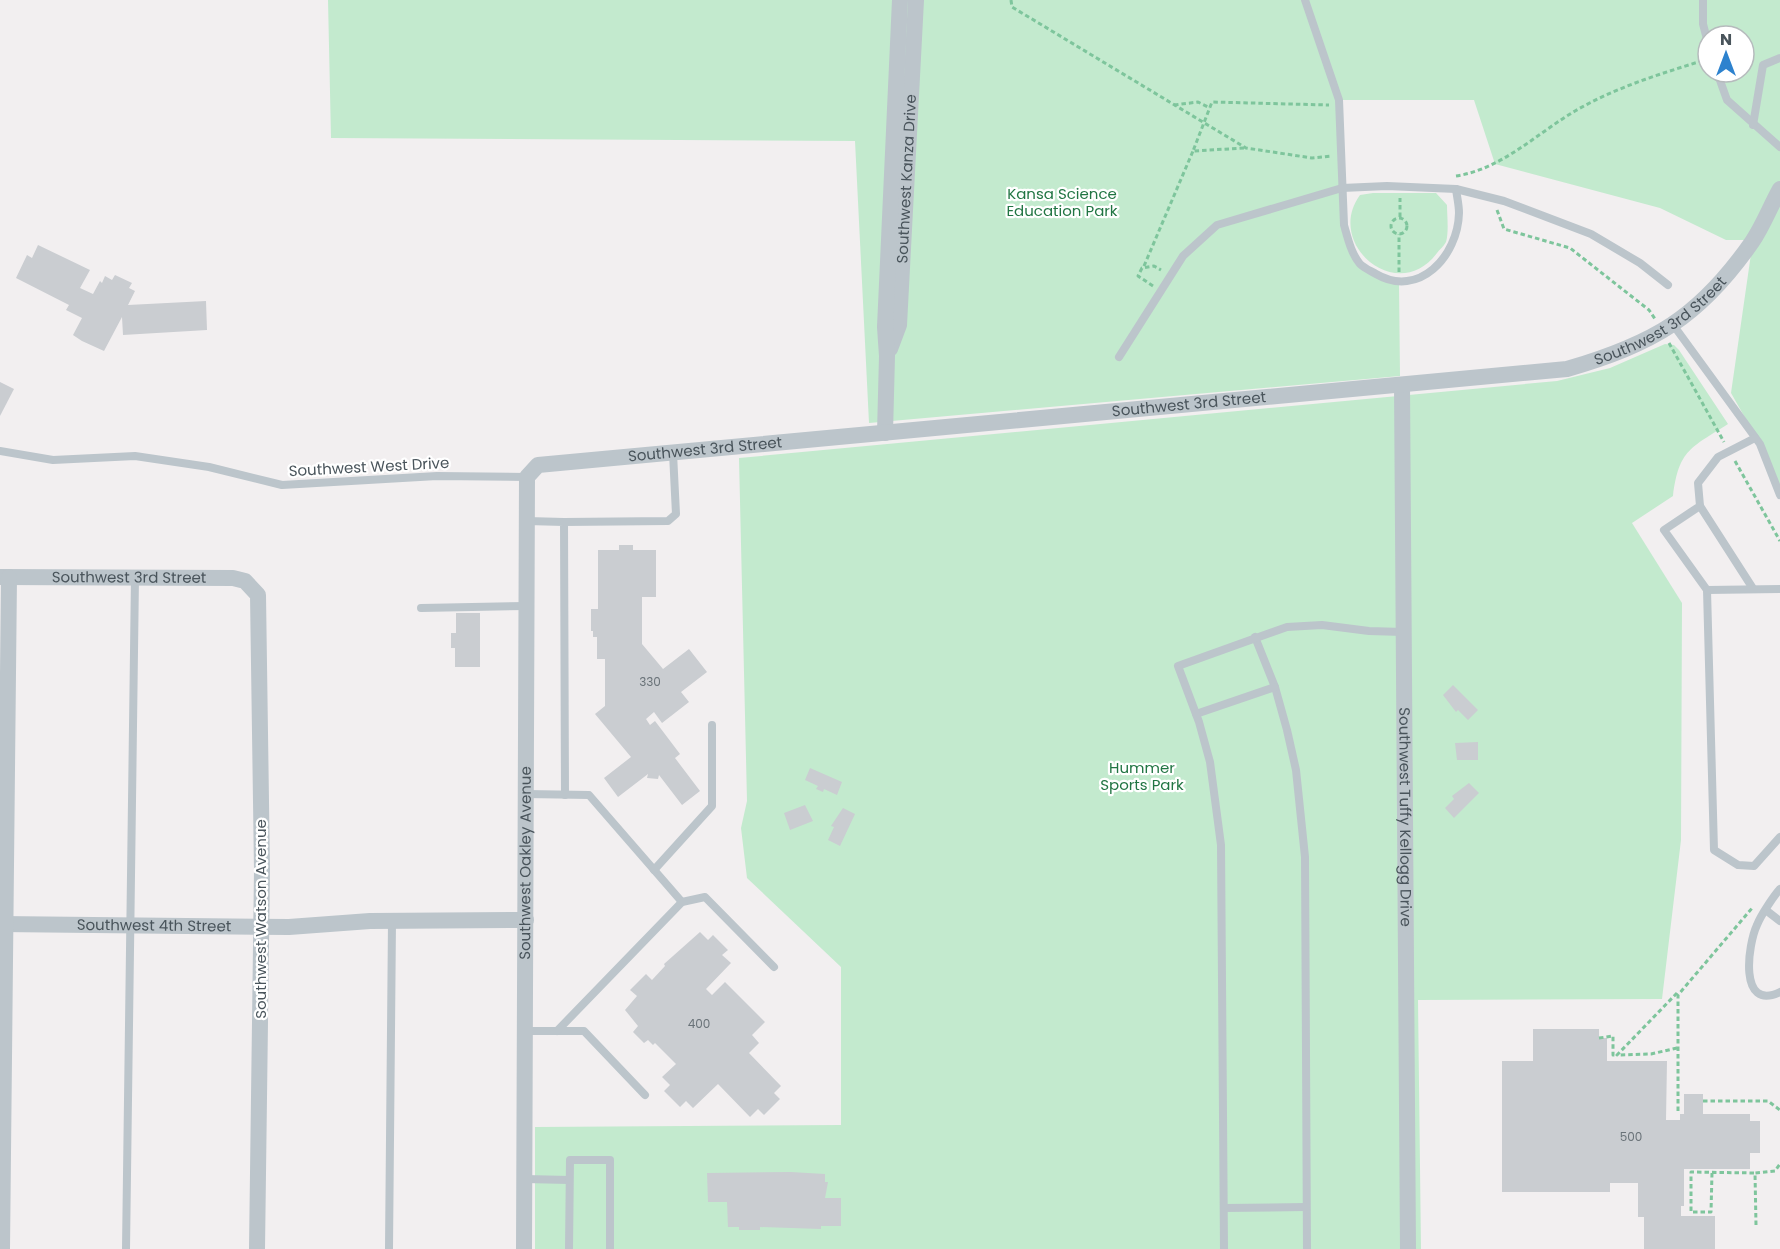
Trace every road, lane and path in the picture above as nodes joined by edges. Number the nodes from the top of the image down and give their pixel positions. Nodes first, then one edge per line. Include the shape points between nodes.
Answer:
1 (900, 0) edge
2 (916, 0) edge
3 (1011, 0) edge
4 (1305, 0) edge
5 (1703, 0) edge
6 (1703, 24) edge
7 (1780, 58) edge
8 (1696, 63) edge
9 (1721, 84) edge
10 (1172, 105) junction
11 (1339, 105) junction
12 (1210, 108) junction
13 (1205, 125) junction
14 (1753, 125) junction
15 (1780, 147) edge
16 (1246, 148) junction
17 (1193, 151) junction
18 (1342, 155) junction
19 (1451, 177) dead end
20 (1342, 188) junction
21 (1456, 189) junction
22 (1780, 189) edge
23 (1400, 196) dead end
24 (1400, 217) junction
25 (1399, 234) junction
26 (1144, 266) junction
27 (1170, 276) junction
28 (1399, 284) junction
29 (1668, 285) dead end
30 (1159, 290) junction
31 (1674, 326) junction
32 (887, 356) junction
33 (1119, 357) dead end
34 (1402, 385) junction
35 (885, 432) junction
36 (1755, 438) junction
37 (0, 451) edge
38 (673, 453) junction
39 (527, 477) junction
40 (1780, 495) edge
41 (1700, 506) junction
42 (527, 521) junction
43 (564, 522) junction
44 (4, 577) edge
45 (135, 577) junction
46 (1752, 587) junction
47 (1780, 589) edge
48 (255, 590) joint
49 (1707, 590) junction
50 (527, 606) junction
51 (421, 608) dead end
52 (1403, 632) junction
53 (1255, 637) junction
54 (1275, 687) junction
55 (1196, 714) junction
56 (712, 725) dead end
57 (526, 794) junction
58 (565, 795) junction
59 (1780, 837) edge
60 (654, 870) junction
61 (1780, 890) edge
62 (682, 902) junction
63 (1754, 905) dead end
64 (1767, 910) junction
65 (526, 920) junction
66 (392, 921) junction
67 (1780, 921) edge
68 (3, 924) edge
69 (130, 925) junction
70 (261, 926) junction
71 (774, 968) dead end
72 (1680, 989) junction
73 (1780, 992) edge
74 (525, 1031) junction
75 (557, 1031) junction
76 (1599, 1038) dead end
77 (1678, 1048) junction
78 (1617, 1055) junction
79 (645, 1095) dead end
80 (1703, 1101) dead end
81 (1780, 1110) edge
82 (1678, 1111) dead end
83 (1780, 1164) edge
84 (1712, 1173) junction
85 (1755, 1173) junction
86 (525, 1179) junction
87 (569, 1180) junction
88 (1224, 1208) junction
89 (1306, 1208) junction
90 (1756, 1225) dead end
91 (2, 1249) edge
92 (126, 1249) edge
93 (257, 1249) edge
94 (389, 1249) edge
95 (524, 1249) edge
96 (569, 1249) edge
97 (610, 1249) edge
98 (1224, 1249) edge
99 (1306, 1249) edge
100 (1408, 1249) edge

1 - 32 street, Southwest Kanza Drive via 885,327
2 - 32 street, Southwest Kanza Drive via 899,325
3 - 10 path via 1012,7
4 - 11 lane
5 - 6 lane
7 - 14 lane via 1763,65
8 - 19 path via 1624,88 1576,110 1493,165
9 - 14 lane via 1727,100
10 - 12 path via 1198,102
10 - 13 path
11 - 12 path via 1212,102
11 - 18 lane
12 - 13 path
13 - 16 path
13 - 17 path
14 - 15 lane
16 - 17 path
16 - 18 path via 1312,158
17 - 26 path
18 - 20 lane
20 - 21 lane, Southwest 3rd Street
20 - 27 lane, Southwest 3rd Street via 1216,225 1183,255
20 - 28 lane via 1349,245 1361,265
21 - 28 lane via 1459,214 1447,254 1428,273
21 - 29 lane, Southwest 3rd Street via 1504,201 1591,234
22 - 31 street, Southwest 3rd Street via 1753,240 1720,285
23 - 24 path
24 - 25 path via 1408,226
24 - 25 path via 1390,226 1392,233
25 - 28 path
26 - 27 path via 1154,266
26 - 30 path via 1138,276
27 - 30 lane, Southwest 3rd Street
30 - 33 lane, Southwest 3rd Street
31 - 34 street, Southwest 3rd Street via 1611,356 1566,369
31 - 36 lane
32 - 35 street, Southwest Kanza Drive
34 - 35 street, Southwest 3rd Street
34 - 52 street, Southwest Tuffy Kellogg Drive
35 - 38 street, Southwest 3rd Street
36 - 40 lane
36 - 41 lane via 1718,457 1698,483
37 - 39 lane, Southwest West Drive via 53,460 135,456 209,467 282,485 437,476
38 - 39 street, Southwest 3rd Street via 538,465
38 - 43 lane via 676,514 668,521
39 - 42 street, Southwest Oakley Avenue
41 - 46 lane
41 - 49 lane via 1664,530
42 - 43 lane
42 - 50 street, Southwest Oakley Avenue
43 - 58 lane
44 - 45 street, Southwest 3rd Street
44 - 68 street
45 - 48 street, Southwest 3rd Street via 233,578 245,581
45 - 69 lane
46 - 47 lane
46 - 49 lane
48 - 70 street, Southwest Watson Avenue via 260,602
49 - 59 lane via 1713,850 1738,865 1754,866
50 - 51 lane
50 - 57 street, Southwest Oakley Avenue
52 - 53 lane via 1305,624
52 - 100 street, Southwest Tuffy Kellogg Drive
53 - 54 lane
53 - 55 lane via 1178,666
54 - 55 lane
54 - 89 lane via 1296,770 1305,856
55 - 88 lane via 1210,762 1221,845
56 - 60 lane via 712,806
57 - 58 lane
57 - 65 street, Southwest Oakley Avenue
58 - 60 lane via 589,795
60 - 62 lane
61 - 64 lane
62 - 71 lane via 705,897
62 - 75 lane
63 - 72 path
64 - 67 lane
64 - 73 lane via 1756,925 1747,974 1757,992
65 - 66 street, Southwest 4th Street
65 - 74 street, Southwest Oakley Avenue
66 - 70 street, Southwest 4th Street
66 - 94 lane
68 - 69 street, Southwest 4th Street
68 - 91 street
69 - 70 street, Southwest 4th Street
69 - 92 lane
70 - 93 street, Southwest Watson Avenue
72 - 77 path
72 - 78 path
74 - 75 lane
74 - 86 street, Southwest Oakley Avenue
75 - 79 lane via 584,1031
76 - 78 path via 1612,1036 1613,1055
77 - 78 path
77 - 82 path
80 - 81 path via 1768,1101
83 - 85 path via 1774,1171
84 - 84 path via 1691,1172 1691,1212 1711,1212
84 - 85 path
85 - 90 path
86 - 87 lane
86 - 95 street, Southwest Oakley Avenue
87 - 96 lane
87 - 97 lane via 570,1160 610,1160
88 - 89 lane
88 - 98 lane
89 - 99 lane

